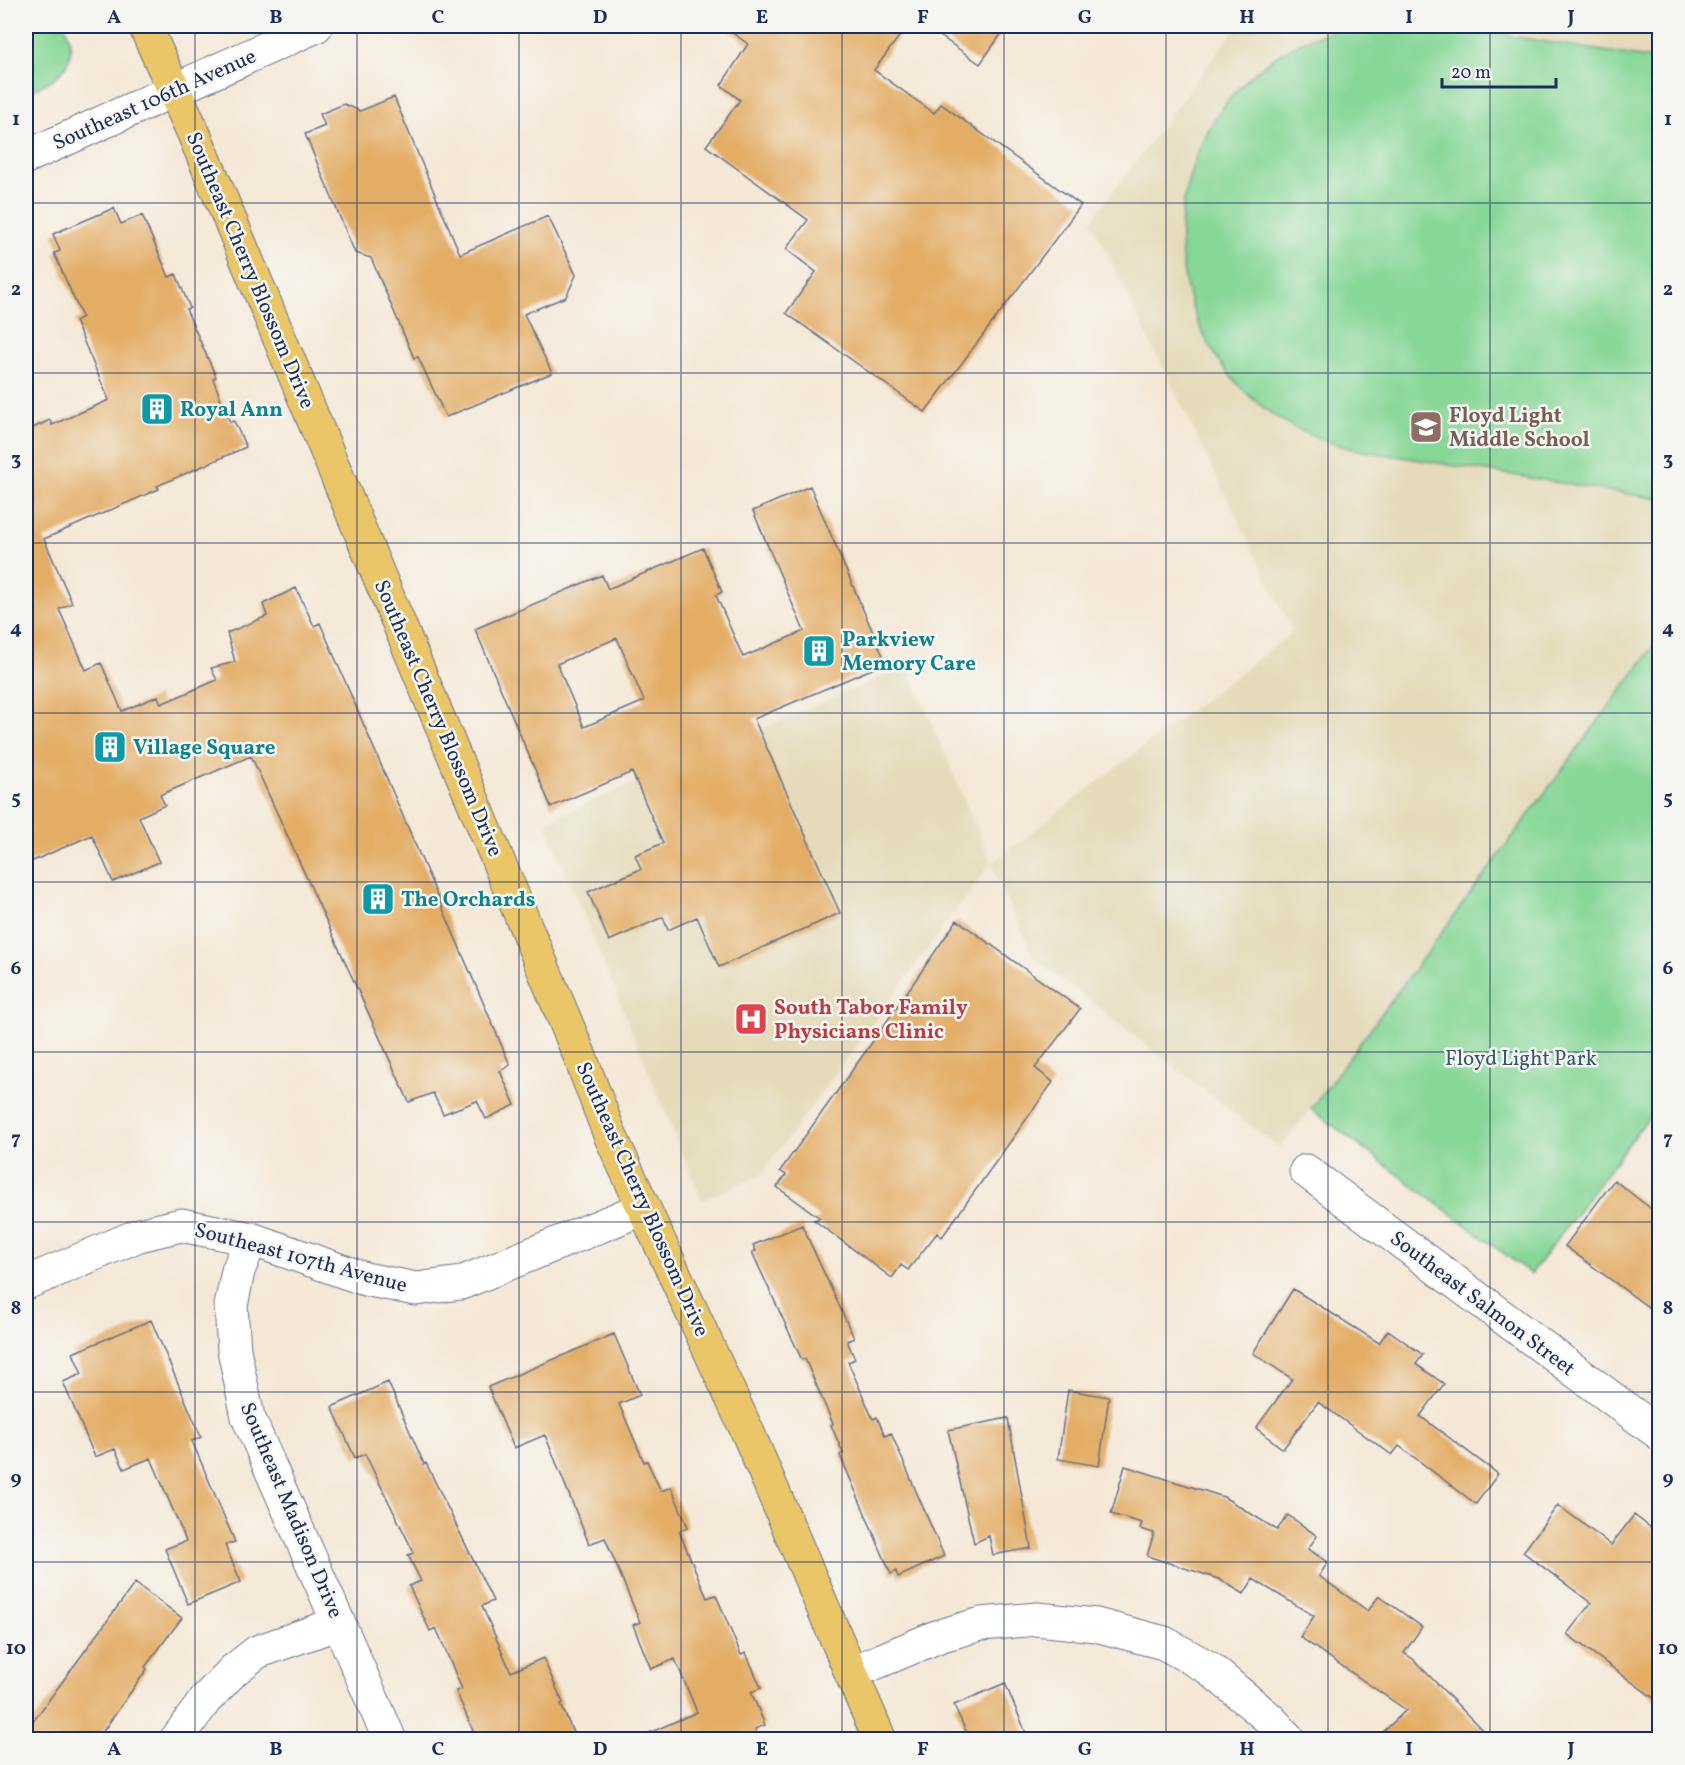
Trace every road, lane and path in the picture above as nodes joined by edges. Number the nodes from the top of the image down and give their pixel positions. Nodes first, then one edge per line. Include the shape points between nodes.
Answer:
1 (145, 26) edge
2 (316, 26) edge
3 (174, 89) junction
4 (26, 157) edge
5 (1306, 1171) dead end
6 (644, 1208) junction
7 (251, 1239) junction
8 (26, 1283) edge
9 (1659, 1434) edge
10 (339, 1623) junction
11 (851, 1673) junction
12 (176, 1740) edge
13 (390, 1740) edge
14 (880, 1740) edge
15 (1289, 1740) edge

1 - 3 main road, Southeast Cherry Blossom Drive
2 - 3 street, Southeast 106th Avenue
3 - 4 street, Southeast 106th Avenue
3 - 6 main road, Southeast Cherry Blossom Drive via 575,1043 610,1136
5 - 9 street, Southeast Salmon Street
6 - 7 street, Southeast 107th Avenue via 461,1283 416,1288 365,1279
6 - 11 main road, Southeast Cherry Blossom Drive via 748,1433
7 - 8 street, Southeast 107th Avenue via 181,1225 139,1235
7 - 10 street, Southeast Madison Drive via 238,1272 231,1306 234,1350 248,1417
10 - 12 street via 257,1652 206,1699
10 - 13 street, Southeast Madison Drive
11 - 14 main road, Southeast Cherry Blossom Drive
11 - 15 street via 939,1636 981,1624 1037,1619 1096,1625 1164,1643 1209,1668

